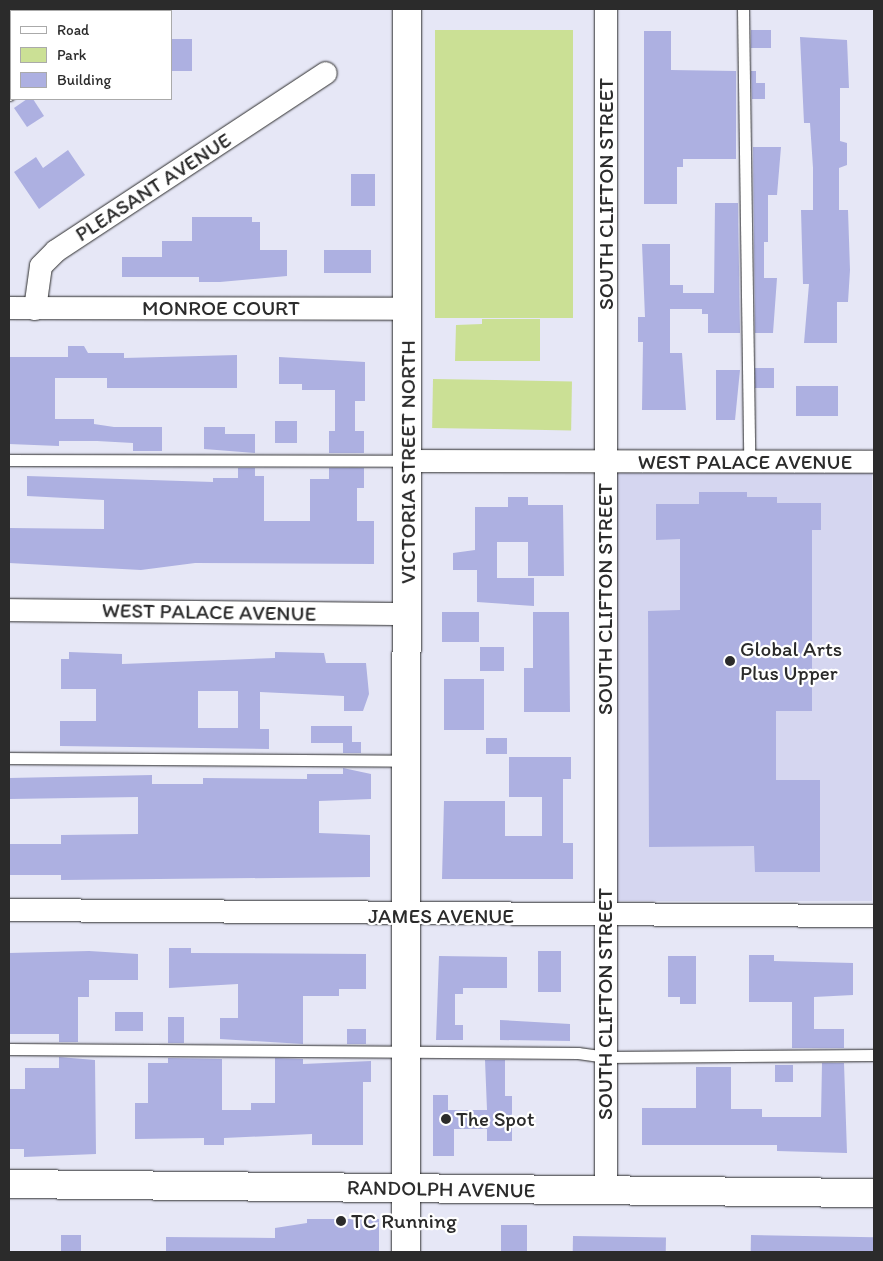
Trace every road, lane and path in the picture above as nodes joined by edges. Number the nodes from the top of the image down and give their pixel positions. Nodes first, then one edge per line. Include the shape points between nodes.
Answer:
1 (407, 9) edge
2 (606, 9) edge
3 (743, 9) edge
4 (326, 74) dead end
5 (9, 308) edge
6 (35, 309) junction
7 (407, 309) junction
8 (9, 460) edge
9 (407, 461) junction
10 (606, 461) junction
11 (874, 462) edge
12 (749, 464) junction
13 (9, 610) edge
14 (408, 614) junction
15 (9, 758) edge
16 (408, 761) junction
17 (9, 910) edge
18 (406, 916) junction
19 (604, 916) junction
20 (874, 916) edge
21 (9, 1049) edge
22 (406, 1052) junction
23 (874, 1055) edge
24 (605, 1057) junction
25 (9, 1184) edge
26 (406, 1189) junction
27 (606, 1190) junction
28 (874, 1193) edge
29 (406, 1252) edge

1 - 7 street, VICTORIA STREET NORTH
2 - 10 street, SOUTH CLIFTON STREET
3 - 12 lane
4 - 6 street, PLEASANT AVENUE via 56,251 41,266
5 - 6 street
6 - 7 street, MONROE COURT
7 - 9 street, VICTORIA STREET NORTH
8 - 9 lane
9 - 10 street, WEST PALACE AVENUE
9 - 14 street, VICTORIA STREET NORTH
10 - 12 street, WEST PALACE AVENUE
10 - 19 street, SOUTH CLIFTON STREET
11 - 12 street, WEST PALACE AVENUE
13 - 14 street, WEST PALACE AVENUE
14 - 16 street, VICTORIA STREET NORTH
15 - 16 lane
16 - 18 street, VICTORIA STREET NORTH
17 - 18 street, JAMES AVENUE
18 - 19 street, JAMES AVENUE
18 - 22 street, VICTORIA STREET NORTH
19 - 20 street, JAMES AVENUE
19 - 24 street, SOUTH CLIFTON STREET
21 - 22 lane
22 - 24 lane via 578,1053
22 - 26 street, VICTORIA STREET NORTH
23 - 24 lane
24 - 27 street, SOUTH CLIFTON STREET
25 - 26 street, RANDOLPH AVENUE
26 - 27 street, RANDOLPH AVENUE
26 - 29 street, VICTORIA STREET NORTH
27 - 28 street, RANDOLPH AVENUE

